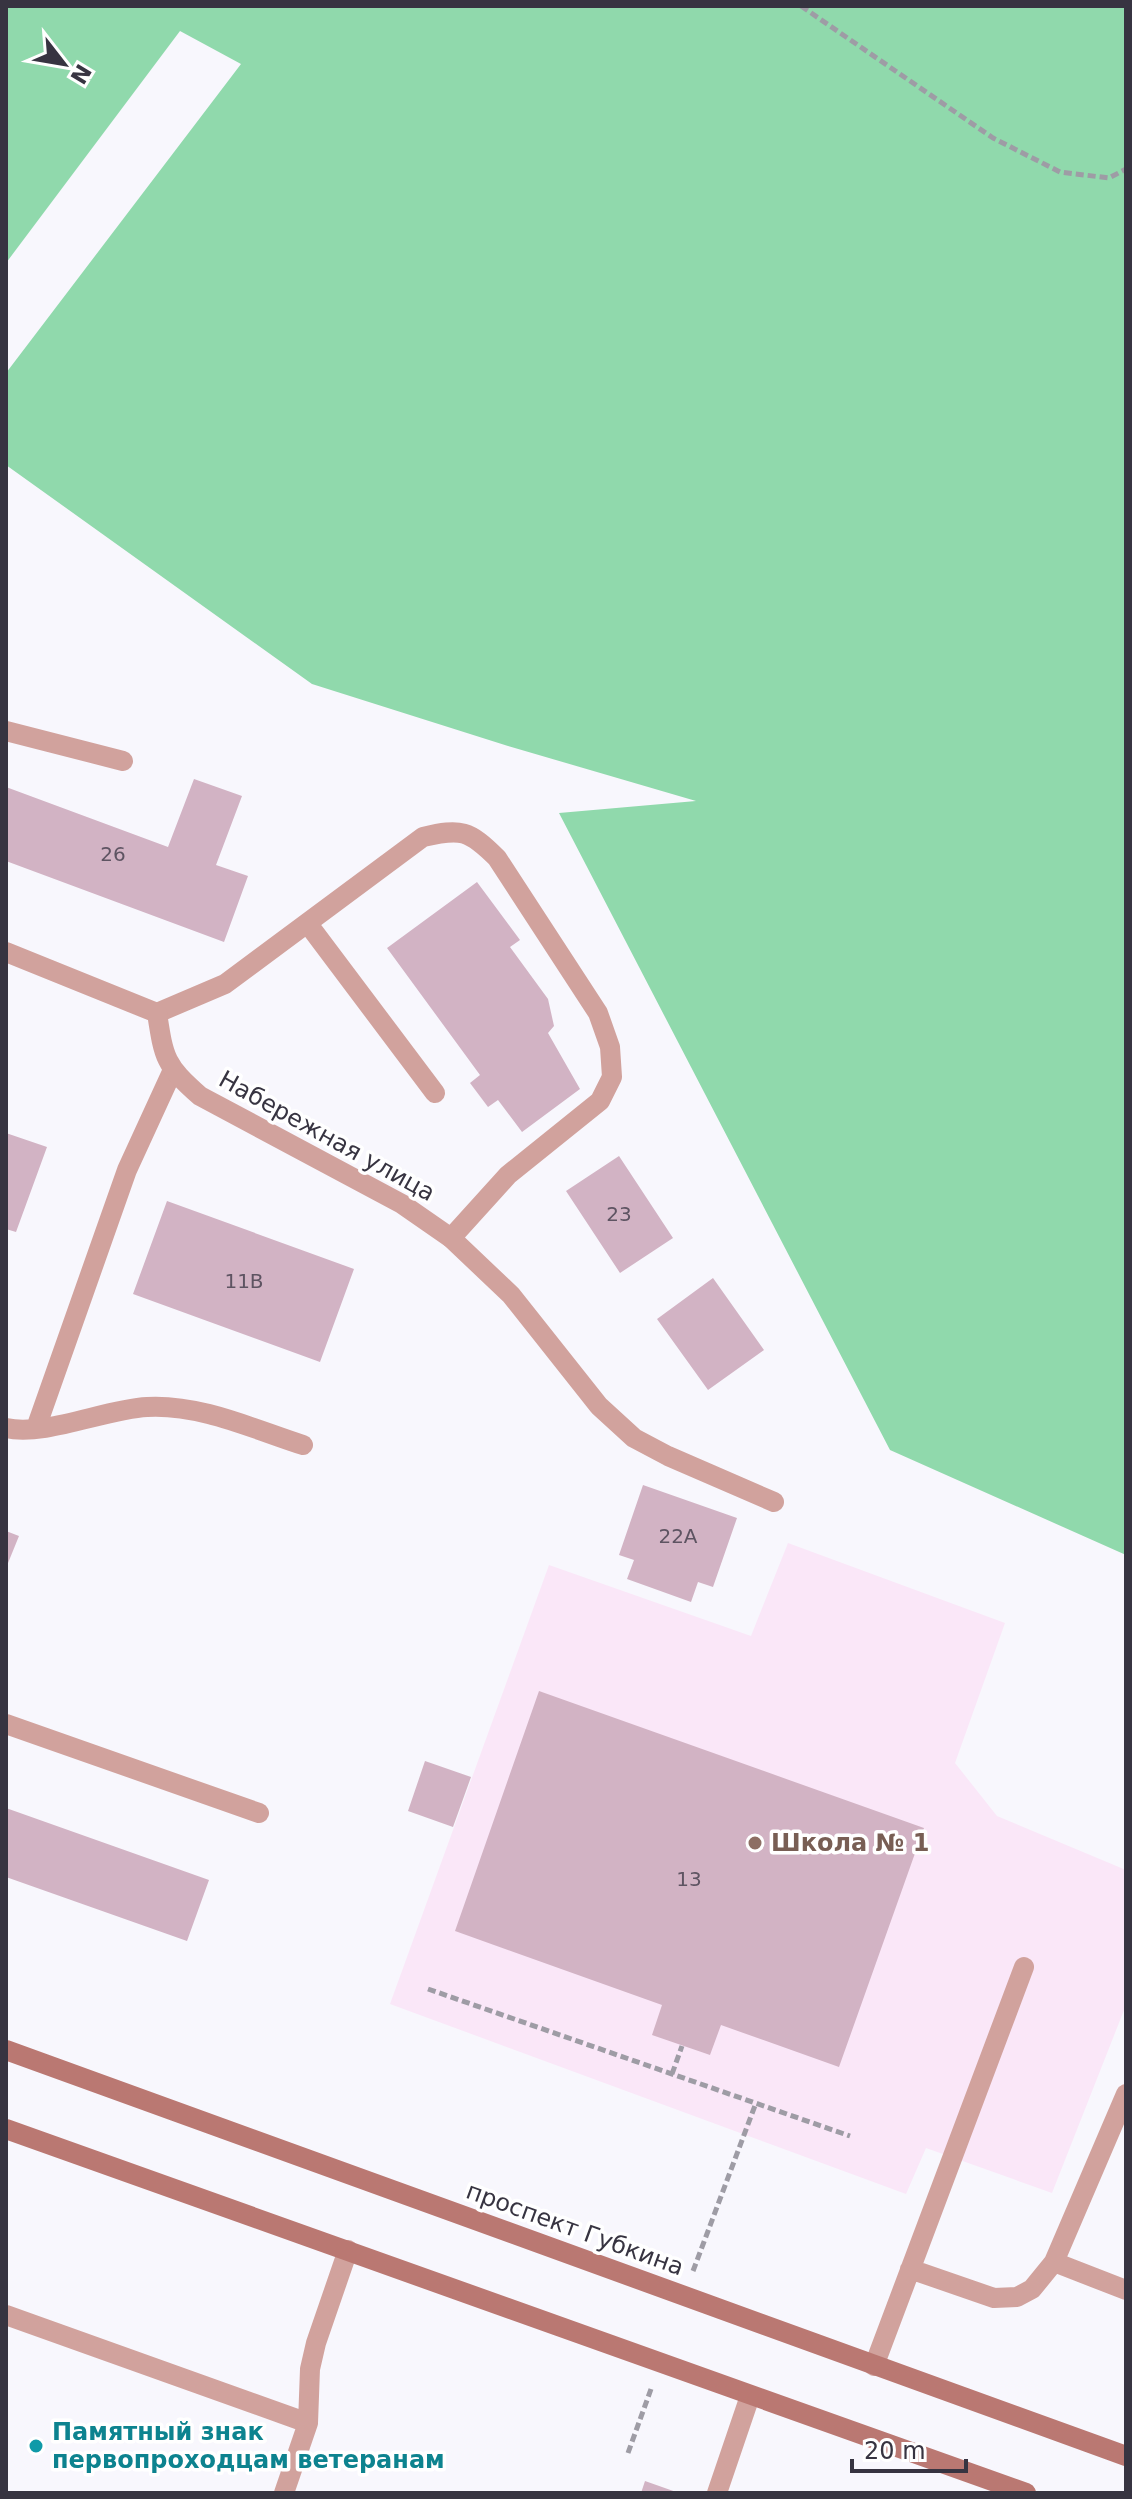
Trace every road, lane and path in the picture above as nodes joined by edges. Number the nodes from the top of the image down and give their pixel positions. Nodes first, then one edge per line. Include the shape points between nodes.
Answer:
1 (801, 6) edge
2 (1126, 169) edge
3 (6, 731) edge
4 (123, 761) dead end
5 (308, 924) junction
6 (6, 952) edge
7 (157, 1013) junction
8 (172, 1072) junction
9 (435, 1093) dead end
10 (451, 1238) junction
11 (6, 1428) edge
12 (36, 1428) junction
13 (303, 1445) dead end
14 (774, 1502) dead end
15 (6, 1724) edge
16 (259, 1813) dead end
17 (1024, 1967) dead end
18 (428, 1989) dead end
19 (682, 2046) dead end
20 (6, 2050) edge
21 (672, 2074) junction
22 (1126, 2094) edge
23 (6, 2129) edge
24 (850, 2136) dead end
25 (348, 2250) junction
26 (1054, 2262) junction
27 (910, 2269) junction
28 (1126, 2290) edge
29 (6, 2315) edge
30 (874, 2366) junction
31 (750, 2396) junction
32 (308, 2423) junction
33 (1126, 2456) edge
34 (284, 2493) edge
35 (717, 2493) edge
36 (1026, 2493) edge

1 - 2 path via 993,138 1060,172 1109,178
3 - 4 street
5 - 7 street via 225,984
5 - 9 street
5 - 10 street via 423,837 452,830 478,838 497,858 598,1013 610,1047 612,1077 600,1101 508,1175
6 - 7 street
7 - 8 street
8 - 10 street, Набережная улица via 200,1096 402,1204
8 - 12 street via 127,1170
10 - 14 street, Набережная улица via 511,1295 599,1406 634,1438
11 - 12 street
12 - 13 street via 146,1407 187,1409
15 - 16 street
17 - 27 street
18 - 21 path
19 - 21 path
20 - 30 main road, проспект Губкина
21 - 24 path
22 - 26 street
23 - 25 main road
25 - 31 main road
25 - 32 street via 313,2356
26 - 27 street via 1032,2289 1017,2297 994,2298
26 - 28 street
27 - 30 street
29 - 32 street
30 - 33 main road, проспект Губкина
31 - 35 street
31 - 36 main road
32 - 34 street

